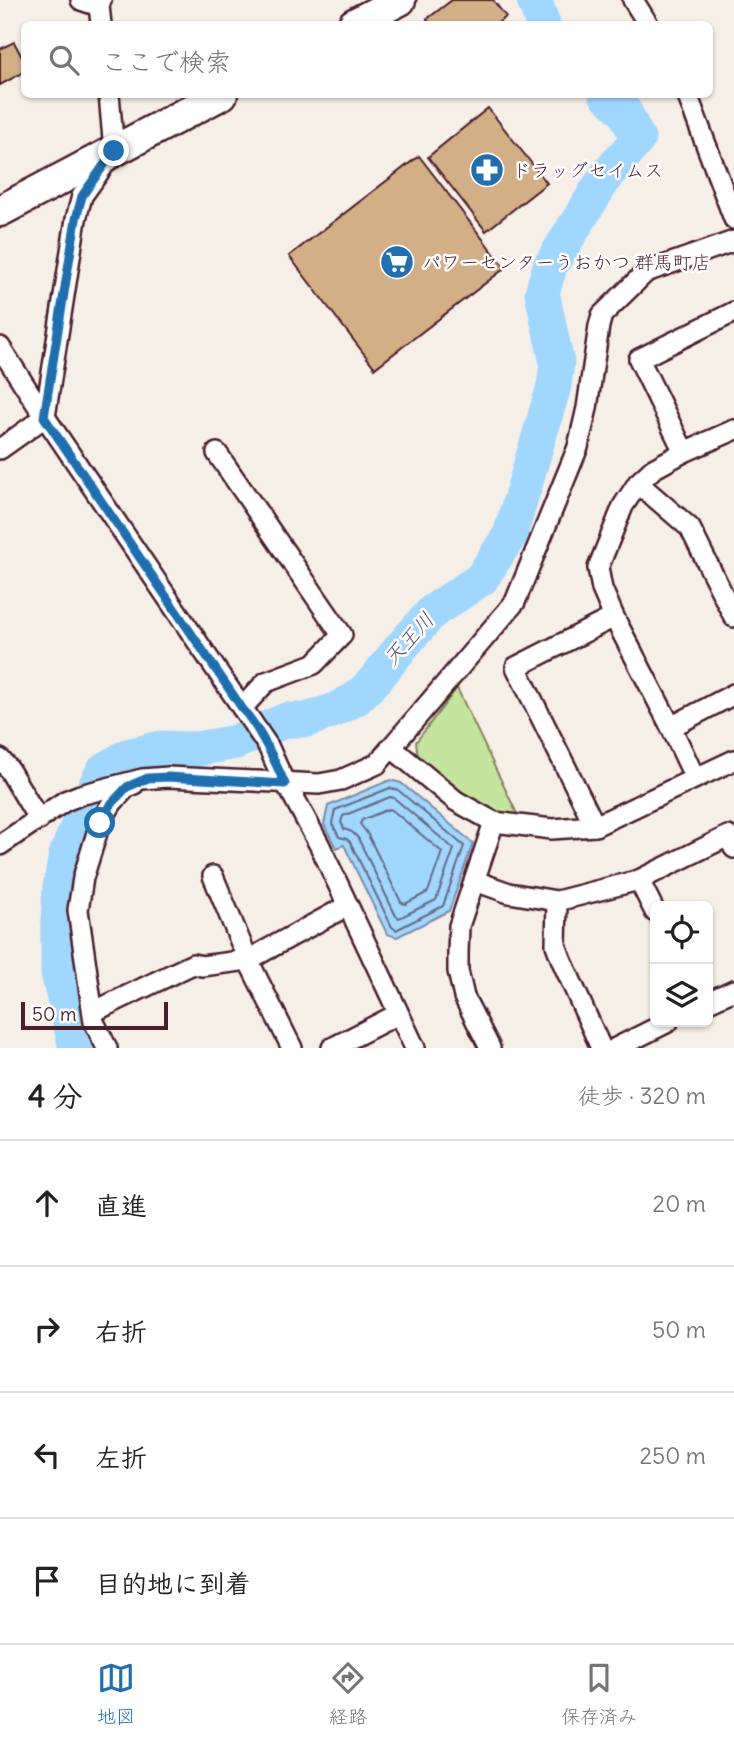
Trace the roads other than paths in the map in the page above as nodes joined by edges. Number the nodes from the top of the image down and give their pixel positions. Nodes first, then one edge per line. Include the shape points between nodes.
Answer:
1 (400, 0) edge
2 (633, 0) edge
3 (360, 21) edge
4 (646, 21) edge
5 (109, 98) edge
6 (214, 98) edge
7 (689, 98) edge
8 (114, 151) junction
9 (0, 211) edge
10 (734, 219) edge
11 (734, 241) edge
12 (734, 312) edge
13 (0, 346) edge
14 (44, 417) junction
15 (734, 430) edge
16 (0, 449) edge
17 (684, 452) junction
18 (217, 453) dead end
19 (638, 482) junction
20 (614, 617) junction
21 (734, 617) edge
22 (734, 694) edge
23 (247, 714) junction
24 (671, 727) junction
25 (392, 748) junction
26 (0, 759) edge
27 (734, 760) edge
28 (148, 778) junction
29 (695, 778) junction
30 (285, 784) junction
31 (39, 820) junction
32 (494, 822) junction
33 (595, 826) junction
34 (0, 845) edge
35 (734, 848) edge
36 (213, 876) dead end
37 (639, 880) junction
38 (475, 881) junction
39 (557, 901) junction
40 (650, 902) edge
41 (347, 906) junction
42 (248, 960) junction
43 (734, 990) edge
44 (713, 1000) edge
45 (93, 1012) junction
46 (398, 1014) junction
47 (658, 1027) edge
48 (107, 1048) edge
49 (292, 1048) edge
50 (332, 1048) edge
51 (415, 1048) edge
52 (490, 1048) edge
53 (601, 1048) edge
54 (616, 1048) edge

1 - 3 main road
2 - 4 street
5 - 8 street
6 - 8 main road
7 - 10 street
8 - 9 main road
8 - 14 street via 82,196
11 - 25 street via 646,272 602,315 578,447 514,602
12 - 17 street via 639,359
13 - 14 street
14 - 16 street
14 - 23 street
15 - 17 street
17 - 19 street
18 - 23 street via 342,635 314,664 266,682
19 - 20 street via 598,568
19 - 21 street via 690,528
20 - 24 street
20 - 33 street via 516,667
22 - 24 street
23 - 30 street
24 - 29 street
25 - 30 street via 377,764 341,780
25 - 32 street via 456,801
26 - 31 street
27 - 29 street
28 - 30 street
28 - 31 street via 80,795
28 - 45 street via 127,787 112,803 100,823 83,878 78,910
29 - 33 street
30 - 41 street
31 - 34 street
32 - 33 street via 552,829
32 - 38 street
35 - 37 street via 728,836
36 - 42 street
37 - 39 street
37 - 40 street
38 - 39 street via 509,893
38 - 52 street via 459,926 458,971 464,997
39 - 53 street via 556,945
41 - 42 street
41 - 46 street
42 - 45 street via 193,964
42 - 49 street
43 - 44 street
45 - 48 street
46 - 50 street
46 - 51 street
47 - 54 street

